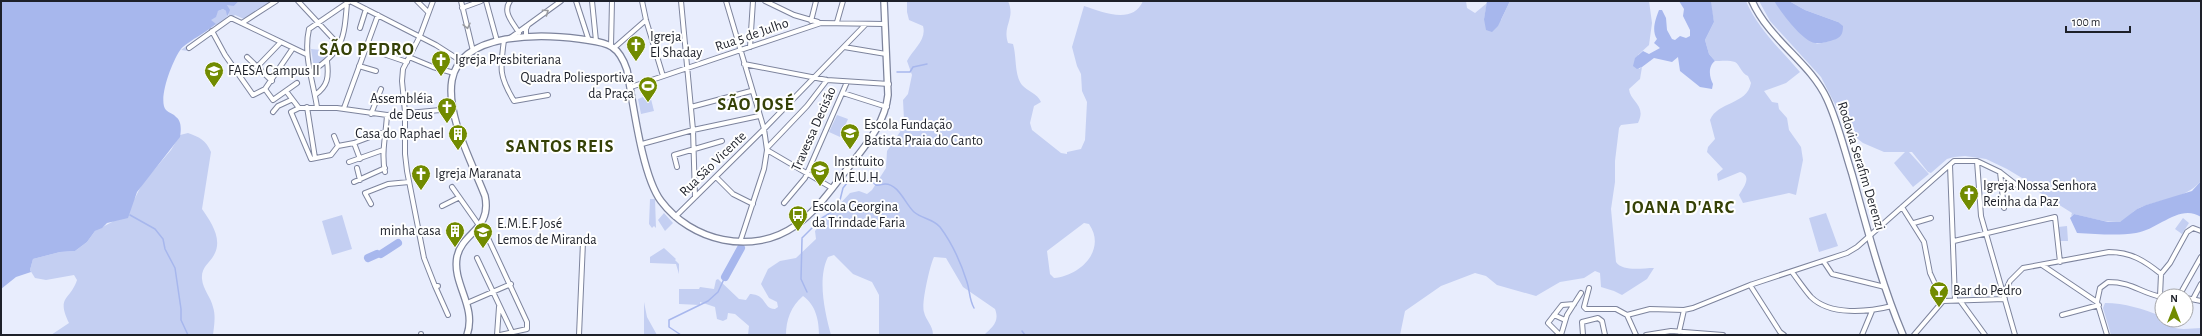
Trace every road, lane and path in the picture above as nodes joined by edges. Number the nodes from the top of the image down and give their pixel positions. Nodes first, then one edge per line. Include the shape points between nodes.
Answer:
1 (276, 1) edge
2 (298, 1) edge
3 (416, 1) edge
4 (433, 1) edge
5 (461, 1) edge
6 (481, 1) edge
7 (486, 1) edge
8 (510, 1) edge
9 (561, 1) edge
10 (576, 1) edge
11 (592, 1) edge
12 (642, 1) edge
13 (681, 1) edge
14 (726, 1) edge
15 (753, 1) edge
16 (765, 1) edge
17 (816, 1) edge
18 (843, 1) edge
19 (884, 1) edge
20 (1752, 1) edge
21 (349, 2) edge
22 (772, 2) edge
23 (612, 3) edge
24 (462, 8) junction
25 (366, 9) junction
26 (428, 12) junction
27 (378, 15) junction
28 (646, 20) junction
29 (811, 21) junction
30 (317, 22) junction
31 (531, 22) junction
32 (837, 22) junction
33 (242, 23) junction
34 (821, 23) junction
35 (866, 24) junction
36 (884, 24) junction
37 (360, 28) dead end
38 (212, 31) junction
39 (521, 35) junction
40 (420, 36) junction
41 (507, 39) junction
42 (497, 41) junction
43 (592, 41) junction
44 (281, 42) junction
45 (339, 45) junction
46 (612, 47) junction
47 (750, 47) junction
48 (844, 47) junction
49 (189, 48) dead end
50 (293, 48) junction
51 (366, 48) junction
52 (473, 51) junction
53 (740, 52) junction
54 (306, 54) junction
55 (886, 54) junction
56 (247, 58) dead end
57 (408, 59) junction
58 (327, 61) junction
59 (461, 61) junction
60 (744, 64) junction
61 (359, 66) junction
62 (257, 67) junction
63 (688, 69) junction
64 (376, 71) dead end
65 (311, 72) junction
66 (454, 73) junction
67 (664, 76) junction
68 (813, 77) junction
69 (827, 80) junction
70 (272, 81) junction
71 (847, 82) junction
72 (297, 83) dead end
73 (889, 84) junction
74 (631, 87) junction
75 (265, 89) junction
76 (381, 89) dead end
77 (286, 91) junction
78 (752, 91) junction
79 (843, 93) junction
80 (315, 95) junction
81 (548, 95) dead end
82 (291, 100) junction
83 (307, 107) junction
84 (691, 107) junction
85 (887, 107) junction
86 (299, 108) junction
87 (318, 108) junction
88 (344, 108) junction
89 (451, 109) junction
90 (272, 112) dead end
91 (406, 112) junction
92 (371, 114) junction
93 (387, 115) junction
94 (759, 116) junction
95 (693, 130) junction
96 (764, 130) junction
97 (386, 131) junction
98 (334, 136) dead end
99 (722, 141) dead end
100 (354, 143) junction
101 (642, 144) junction
102 (338, 146) junction
103 (694, 147) junction
104 (767, 149) junction
105 (383, 150) junction
106 (313, 158) junction
107 (360, 159) junction
108 (1977, 161) junction
109 (349, 162) dead end
110 (1950, 164) junction
111 (677, 167) dead end
112 (357, 168) dead end
113 (808, 172) junction
114 (2000, 172) junction
115 (716, 177) junction
116 (360, 180) junction
117 (354, 182) dead end
118 (409, 182) junction
119 (2018, 186) dead end
120 (452, 187) dead end
121 (832, 188) junction
122 (695, 197) junction
123 (458, 198) junction
124 (784, 203) dead end
125 (371, 204) dead end
126 (753, 204) junction
127 (442, 206) dead end
128 (1902, 207) junction
129 (2004, 208) dead end
130 (676, 217) junction
131 (1931, 218) dead end
132 (1914, 223) junction
133 (480, 226) junction
134 (2201, 231) edge
135 (1869, 235) junction
136 (1987, 235) junction
137 (583, 242) dead end
138 (740, 242) junction
139 (1954, 242) junction
140 (2201, 257) edge
141 (477, 258) dead end
142 (1824, 262) junction
143 (2060, 262) junction
144 (2042, 265) junction
145 (1792, 272) junction
146 (2161, 274) junction
147 (510, 284) junction
148 (2201, 284) edge
149 (1750, 285) junction
150 (1886, 287) junction
151 (1589, 288) dead end
152 (2161, 288) edge
153 (2184, 288) edge
154 (493, 292) junction
155 (1581, 292) dead end
156 (2004, 294) junction
157 (2154, 294) edge
158 (2194, 297) edge
159 (2005, 299) junction
160 (467, 300) junction
161 (1955, 300) junction
162 (1943, 301) junction
163 (1961, 302) junction
164 (1574, 304) junction
165 (2098, 304) junction
166 (1892, 306) junction
167 (499, 307) junction
168 (1684, 310) junction
169 (1872, 311) junction
170 (448, 315) dead end
171 (1554, 315) junction
172 (1627, 315) junction
173 (2062, 315) dead end
174 (1565, 320) junction
175 (527, 328) junction
176 (512, 332) junction
177 (1679, 332) junction
178 (1778, 333) edge
179 (467, 335) edge
180 (498, 335) edge
181 (524, 335) edge
182 (579, 335) edge
183 (1560, 335) edge
184 (1583, 335) edge
185 (1605, 335) edge
186 (1636, 335) edge
187 (1646, 335) edge
188 (1722, 335) edge
189 (1784, 335) edge
190 (1862, 335) edge
191 (1903, 335) edge
192 (1914, 335) edge
193 (1985, 335) edge
194 (2015, 335) edge
195 (2107, 335) edge

1 - 33 street
2 - 30 street
3 - 26 street
4 - 26 street
5 - 24 street
6 - 24 street
7 - 42 street
8 - 39 street via 507,13
31 -> 9 street
10 - 43 street
11 - 43 street
12 - 28 street
13 - 63 street
14 - 53 street
15 - 47 street
16 - 22 street
17 - 29 street
18 - 32 street
19 - 36 main road
20 - 135 main road, Rodovia Serafim Derenzi via 1768,28 1815,80 1827,98 1839,130
21 - 25 street
21 - 30 street
21 - 45 street
22 - 29 street
23 - 46 street
24 -> 52 street
25 - 27 street
25 - 37 street
26 - 40 street
27 - 40 street
27 - 51 street
28 - 46 street
28 - 67 street
29 - 34 street
30 - 45 street
30 - 54 street via 309,29
31 - 39 street
31 - 39 street
32 - 34 street, Rua 5 de Julho
32 - 35 street, Rua 5 de Julho
33 - 38 street via 231,18
33 - 44 street
34 - 47 street, Rua 5 de Julho
35 - 36 street, Rua 5 de Julho
35 - 48 street, Rua São Vicente
36 - 55 main road
38 - 49 street
38 - 75 street via 251,94
39 - 41 main road
39 - 43 main road
40 - 57 street
40 - 59 street
41 - 42 main road
41 - 81 street via 501,66 502,78 514,101
42 - 52 main road
43 - 46 main road
44 - 50 street
44 - 62 street
45 - 58 street
46 - 74 main road via 623,59
47 - 53 street, Rua 5 de Julho
48 - 55 street
48 - 68 street, Rua São Vicente
50 - 54 street
50 - 70 street
51 - 57 street
51 - 61 street
52 - 59 main road
53 - 60 street
53 - 63 street, Rua 5 de Julho
54 - 65 street
55 - 73 main road
56 - 62 street
57 - 66 street
57 - 91 street via 402,75
58 - 65 street
58 - 80 street via 328,80 323,89
59 - 66 main road
60 - 68 street
60 - 78 street
61 - 64 street
61 - 88 street
62 - 70 street
63 - 67 street, Rua 5 de Julho
63 - 84 street
65 - 80 street
66 - 89 main road
67 - 74 street, Rua 5 de Julho
68 - 69 street
68 - 96 street, Rua São Vicente
69 - 71 street
69 - 104 street
70 - 75 street
71 - 73 street
71 - 79 street, Travessa Decisão
72 - 77 street
73 - 85 main road
74 - 101 main road
75 - 77 street via 273,100
76 - 92 street
77 - 82 street
78 - 84 street
78 - 94 street
79 - 85 street
79 - 113 street, Travessa Decisão
80 - 87 street
82 - 86 street
82 - 90 street via 276,107
83 - 86 street
83 - 87 street
83 - 106 street
84 - 95 street
85 - 121 main road via 869,141
86 - 106 street via 292,114
87 - 88 street
88 - 92 street
89 - 91 street
89 - 133 main road via 485,196 485,211
91 - 93 street
91 - 118 street via 405,154
92 - 93 street
93 - 97 street
94 - 95 street
94 - 96 street
95 - 101 street
95 - 103 street
96 - 104 street
96 - 115 street, Rua São Vicente
97 - 100 street
97 - 105 street
98 - 102 street
99 - 103 street
100 - 102 street
100 - 107 street
101 - 130 main road via 652,186 660,200
102 - 106 street via 331,155
103 - 111 street via 673,156
103 - 122 street
104 - 113 street
104 - 126 street via 764,169
105 - 107 street
105 - 116 street via 385,170
107 - 109 street
108 - 110 street via 1956,161
108 - 114 street
108 - 136 street via 1981,216
110 - 128 street
110 - 139 street
112 - 116 street
113 - 121 street
113 - 124 street, Travessa Decisão
114 - 119 street
114 - 129 street
115 - 122 street, Rua São Vicente
115 - 126 street via 733,194
116 - 117 street
118 - 125 street via 388,184 365,193
118 - 170 street via 424,258
120 - 123 street
121 - 138 main road via 816,208 794,226 768,239
122 - 130 street, Rua São Vicente
123 - 127 street
123 - 133 street
126 - 138 street
128 - 132 street
128 - 135 street
130 - 138 main road via 708,236
131 - 132 street
132 - 162 street via 1925,245 1930,273
133 - 147 street
133 - 160 main road via 459,252 457,264
134 - 146 street via 2193,228 2188,230
135 - 142 street via 1846,253
135 - 150 main road, Rodovia Serafim Derenzi
136 - 139 street
136 - 143 street via 2055,217
136 - 156 street
137 - 182 street
139 - 161 street
140 - 153 street
141 - 154 street
142 - 145 street
142 - 150 street via 1832,274
143 - 144 street
143 - 146 street via 2116,252 2141,258
144 - 156 street via 2026,267 2016,273
144 - 165 street
145 - 149 street
145 - 169 street via 1811,297 1824,305 1838,309
146 - 152 street
147 - 154 street
147 - 175 street via 523,311
148 - 158 street
149 - 168 street
149 - 178 street
150 - 166 main road, Rodovia Serafim Derenzi
151 - 172 street via 1585,309 1616,309
154 - 160 street
154 - 167 street
155 - 164 street
156 - 159 street
157 - 165 street via 2130,284 2108,282 2100,288
159 - 163 street
159 - 194 street
160 - 179 main road via 470,322
161 - 162 street
161 - 163 street
162 - 192 street
163 - 193 street
164 - 171 street via 1562,305
164 - 174 street
165 - 173 street
165 - 195 street
166 - 169 street
166 - 191 main road, Rodovia Serafim Derenzi
167 - 176 street
167 - 180 street
168 - 172 street via 1650,309
168 - 177 street
169 - 190 street
171 - 174 street
171 - 183 street via 1548,323
172 - 186 street
174 - 183 street
175 - 176 street
175 - 181 street
176 - 180 street
177 - 187 street
177 - 188 street
178 - 189 street
184 - 185 street via 1582,322 1598,318 1602,321

